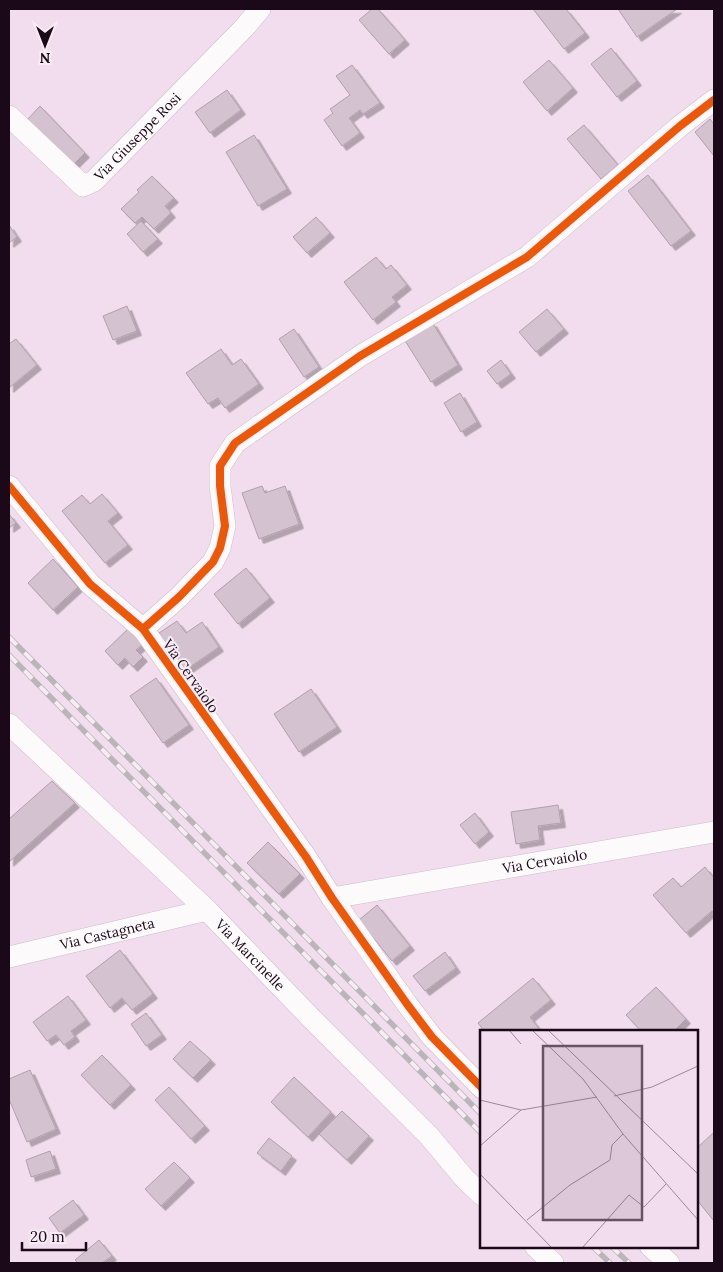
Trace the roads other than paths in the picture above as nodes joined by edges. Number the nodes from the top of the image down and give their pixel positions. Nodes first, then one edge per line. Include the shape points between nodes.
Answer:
1 (260, 9) edge
2 (714, 100) edge
3 (9, 116) edge
4 (9, 486) edge
5 (143, 629) junction
6 (9, 724) edge
7 (714, 832) edge
8 (332, 898) junction
9 (207, 910) junction
10 (9, 957) edge
11 (480, 1086) edge
12 (480, 1193) edge
13 (536, 1247) edge
14 (651, 1247) edge
15 (553, 1263) edge
16 (669, 1263) edge

1 - 3 street, Via Giuseppe Rosi via 94,181 83,186
2 - 5 street via 527,257 360,356 235,442 220,466 225,526 217,555 179,597
4 - 5 street, Via Cervaiolo via 90,584
5 - 8 street, Via Cervaiolo
6 - 9 street, Via Marcinelle
7 - 8 street, Via Cervaiolo
8 - 11 street via 432,1037
9 - 10 street, Via Castagneta
9 - 12 street, Via Marcinelle via 430,1137
13 - 15 street
14 - 16 street

